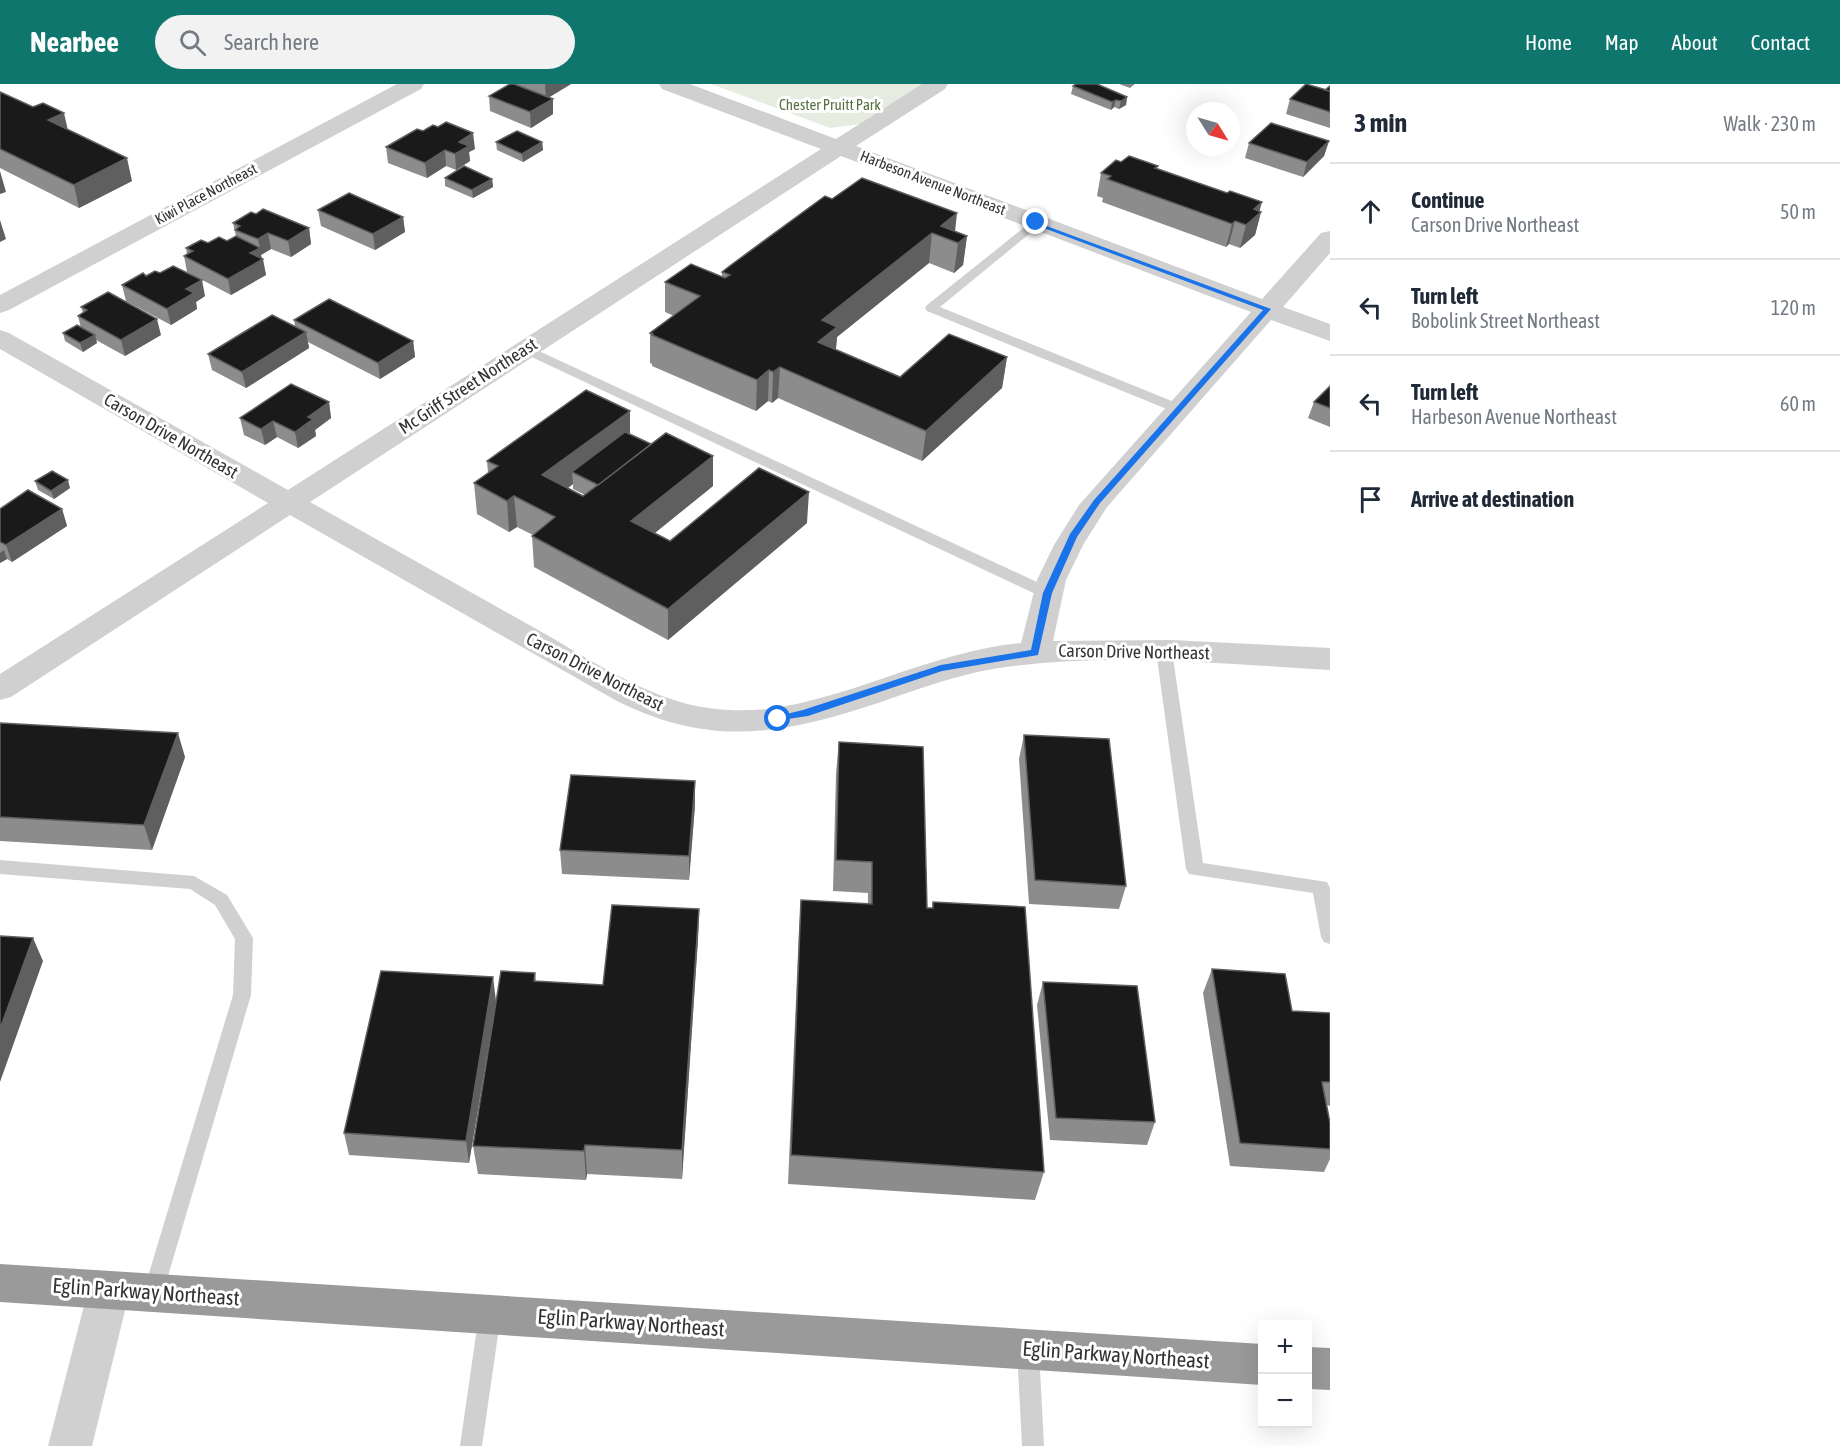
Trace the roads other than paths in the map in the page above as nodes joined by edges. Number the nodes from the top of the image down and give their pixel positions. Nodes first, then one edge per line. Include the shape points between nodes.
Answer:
1 (413, 84) edge
2 (670, 84) edge
3 (937, 84) edge
4 (839, 148) junction
5 (1036, 222) junction
6 (1330, 238) edge
7 (0, 305) edge
8 (1267, 309) junction
9 (1330, 333) edge
10 (0, 339) edge
11 (526, 349) junction
12 (1179, 409) junction
13 (288, 502) junction
14 (1047, 593) junction
15 (1164, 651) junction
16 (1035, 653) junction
17 (1330, 659) edge
18 (5, 679) edge
19 (0, 867) edge
20 (1330, 937) edge
21 (0, 1282) edge
22 (109, 1290) junction
23 (153, 1293) junction
24 (490, 1314) junction
25 (1028, 1350) junction
26 (1258, 1365) edge
27 (1312, 1368) edge
28 (1330, 1369) edge
29 (70, 1446) edge
30 (471, 1446) edge
31 (1033, 1446) edge

1 - 7 street, Kiwi Place Northeast
2 - 4 street, Harbeson Avenue Northeast
3 - 4 street, Mc Griff Street Northeast
4 - 5 street, Harbeson Avenue Northeast
4 - 11 street, Mc Griff Street Northeast
5 - 8 street, Harbeson Avenue Northeast
5 - 12 lane via 931,308
6 - 8 street
8 - 9 street, Harbeson Avenue Northeast
8 - 12 street
10 - 13 street, Carson Drive Northeast
11 - 13 street, Mc Griff Street Northeast
11 - 14 lane
12 - 14 street via 1097,501 1073,536
13 - 16 street, Carson Drive Northeast via 586,671 644,701 704,718 737,722 778,719 941,668
13 - 18 street, Mc Griff Street Northeast
14 - 16 street
15 - 16 street, Carson Drive Northeast
15 - 17 street, Carson Drive Northeast
15 - 20 lane via 1195,869 1321,886
19 - 23 lane via 194,883 221,900 244,938 242,995
21 - 22 highway, Eglin Parkway Northeast
22 - 23 highway, Eglin Parkway Northeast
22 - 29 street
23 - 24 highway, Eglin Parkway Northeast
24 - 25 highway, Eglin Parkway Northeast
24 - 30 lane
25 - 26 highway, Eglin Parkway Northeast
25 - 31 lane
27 - 28 highway

